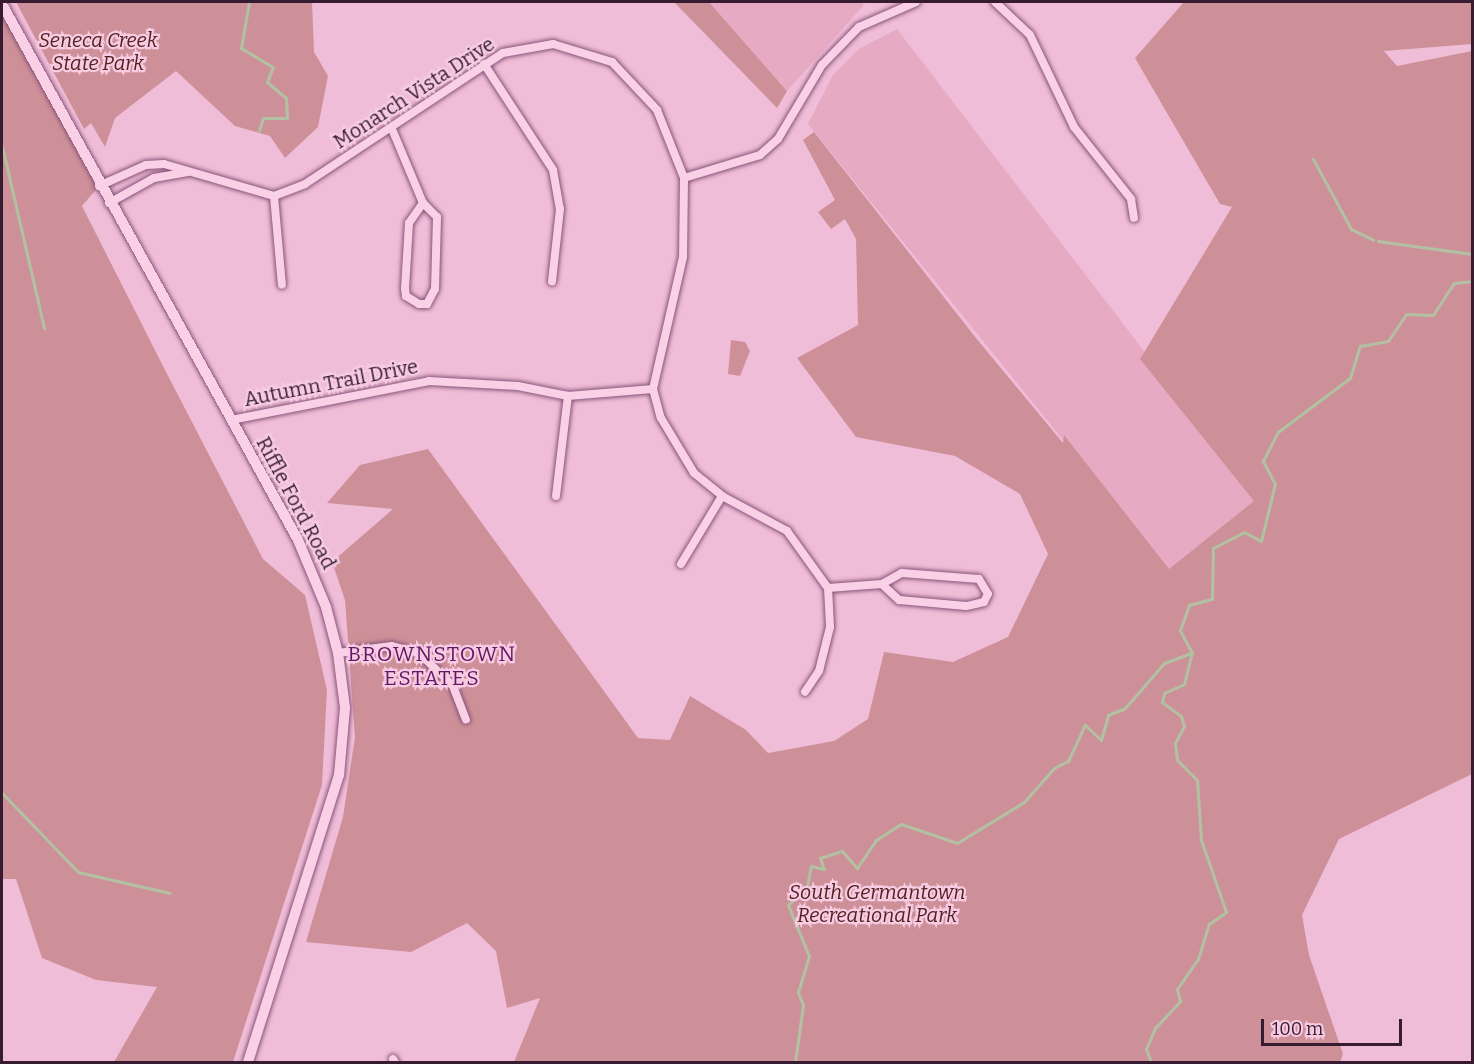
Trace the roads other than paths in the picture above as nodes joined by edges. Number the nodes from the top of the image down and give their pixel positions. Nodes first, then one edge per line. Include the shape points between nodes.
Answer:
1 (916, 2) edge
2 (995, 2) edge
3 (2, 4) edge
4 (484, 64) junction
5 (392, 129) junction
6 (187, 172) junction
7 (684, 178) junction
8 (99, 186) junction
9 (274, 196) junction
10 (109, 203) junction
11 (423, 203) junction
12 (1134, 218) dead end
13 (552, 282) dead end
14 (282, 285) dead end
15 (653, 389) junction
16 (568, 396) junction
17 (231, 420) junction
18 (556, 495) dead end
19 (722, 496) junction
20 (681, 564) dead end
21 (882, 584) junction
22 (828, 588) junction
23 (338, 653) junction
24 (805, 692) dead end
25 (466, 720) dead end
26 (248, 1062) edge

1 - 7 street via 859,27 822,65 778,139 760,155
2 - 12 street via 1030,35 1074,127 1131,199
3 - 8 street, Riffle Ford Road
4 - 5 street, Monarch Vista Drive
4 - 7 street, Monarch Vista Drive via 523,46 554,44 612,62 657,110
4 - 13 street via 553,170 560,209
5 - 9 street, Monarch Vista Drive via 305,184
5 - 11 street
6 - 8 street via 164,164 146,165
6 - 9 street
6 - 10 street via 154,178
7 - 15 street, Monarch Vista Drive via 683,257
8 - 10 street, Riffle Ford Road
9 - 14 street
10 - 17 street, Riffle Ford Road
11 - 11 street via 409,223 405,288 406,296 419,304 427,304 435,289 437,217
15 - 16 street, Autumn Trail Drive
15 - 19 street via 682,459
16 - 17 street, Autumn Trail Drive via 509,385 429,381
16 - 18 street
17 - 23 street, Riffle Ford Road via 298,540 326,607
19 - 20 street
19 - 22 street via 788,531
21 - 21 street via 899,600 966,606 984,602 988,594 979,579 902,573
21 - 22 street
22 - 24 street via 830,627 819,671
23 - 25 street via 392,646 418,653 453,686
23 - 26 street, Riffle Ford Road via 345,708 339,775

